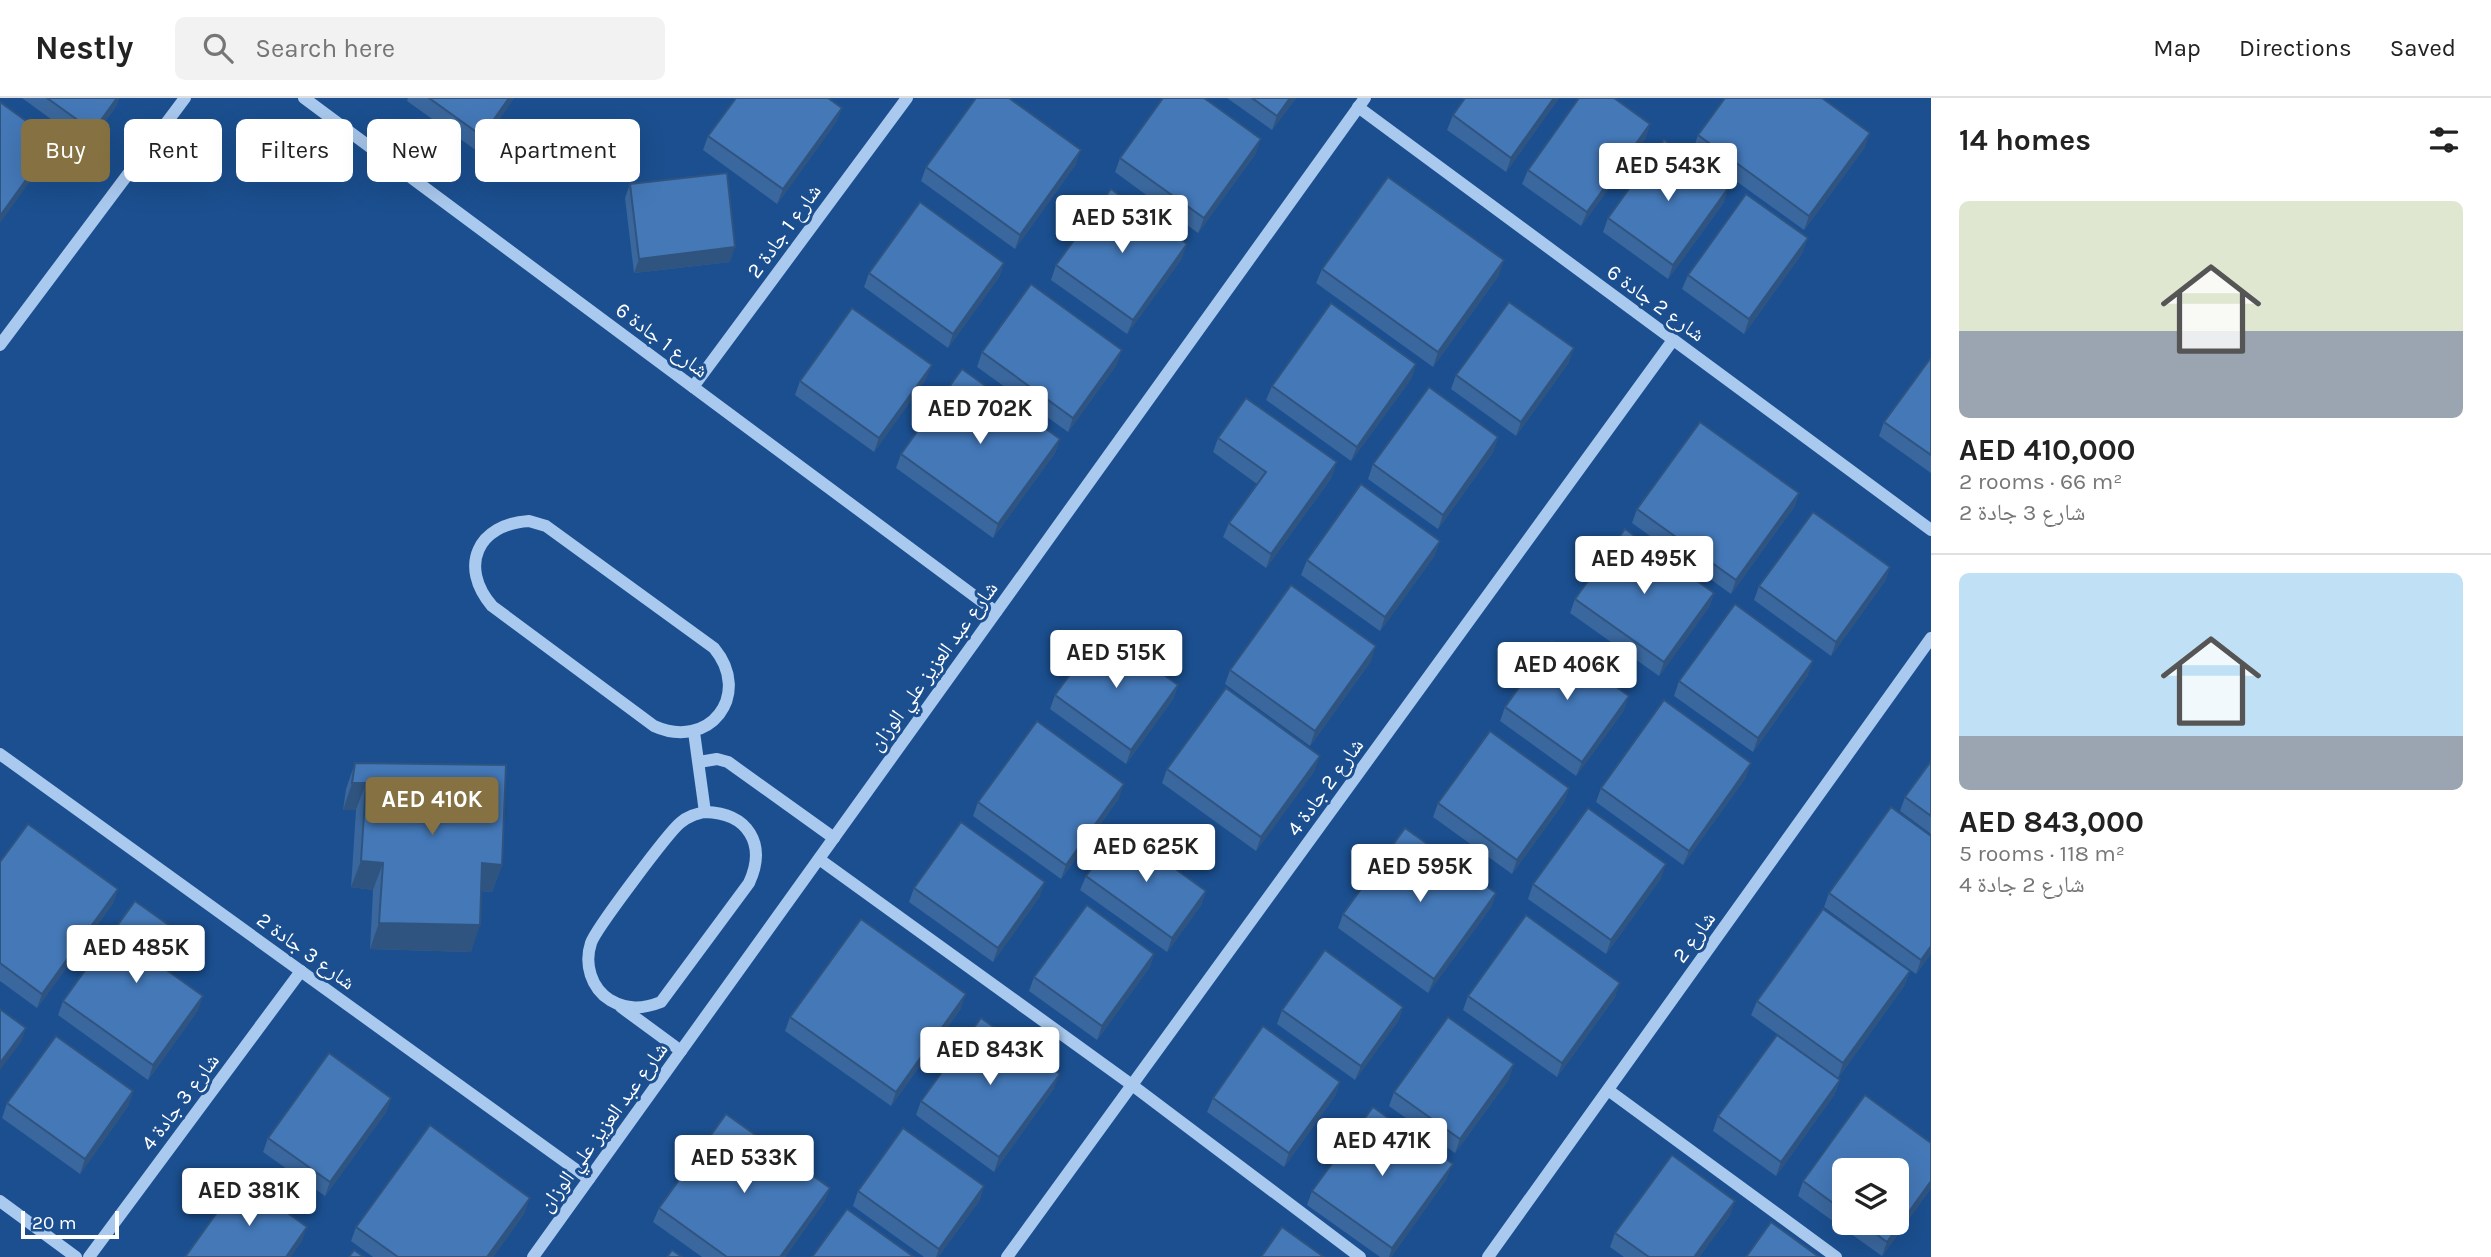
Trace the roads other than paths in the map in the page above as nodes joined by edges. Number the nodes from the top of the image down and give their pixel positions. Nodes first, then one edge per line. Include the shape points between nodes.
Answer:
1 (185, 98) edge
2 (304, 98) edge
3 (906, 98) edge
4 (1361, 103) edge
5 (1674, 340) junction
6 (0, 345) edge
7 (693, 387) junction
8 (1931, 530) edge
9 (996, 612) junction
10 (1931, 638) edge
11 (694, 732) junction
12 (2, 761) edge
13 (699, 762) junction
14 (705, 812) junction
15 (834, 838) junction
16 (819, 859) junction
17 (301, 971) junction
18 (618, 1005) junction
19 (681, 1051) junction
20 (1132, 1085) junction
21 (1608, 1090) junction
22 (589, 1179) junction
23 (0, 1201) edge
24 (76, 1257) edge
25 (89, 1257) edge
26 (533, 1257) edge
27 (1007, 1257) edge
28 (1360, 1257) edge
29 (1488, 1257) edge
30 (1836, 1257) edge

1 - 6 street
2 - 7 street, شارع 1 جادة 6
3 - 7 street, شارع 1 جادة 2
4 - 5 street, شارع 2 جادة 6
4 - 9 street, شارع عبد العزيز علي الوزان
5 - 8 street, شارع 2 جادة 6
5 - 20 street, شارع 2 جادة 4
7 - 9 street, شارع 1 جادة 6
9 - 15 street, شارع عبد العزيز علي الوزان
10 - 21 street, شارع 2
11 - 11 street via 719,716 728,696 729,674 715,648 546,526 529,520 511,522 483,541 475,575 492,606 654,726 680,734
11 - 13 street
12 - 17 street, شارع 3 جادة 2
13 - 14 street
13 - 15 street via 728,762
14 - 18 street via 692,815 672,832 593,937 590,973 596,986
14 - 18 street via 734,817 746,827 757,855 755,870 661,1002 647,1007
15 - 16 street, شارع عبد العزيز علي الوزان
16 - 19 street, شارع عبد العزيز علي الوزان
16 - 20 street
17 - 22 street, شارع 3 جادة 2
17 - 25 street, شارع 3 جادة 4
18 - 19 street
19 - 22 street, شارع عبد العزيز علي الوزان
20 - 27 street, شارع 2 جادة 4
20 - 28 street
21 - 29 street, شارع 2
21 - 30 street
22 - 26 street, شارع عبد العزيز علي الوزان
23 - 24 street

